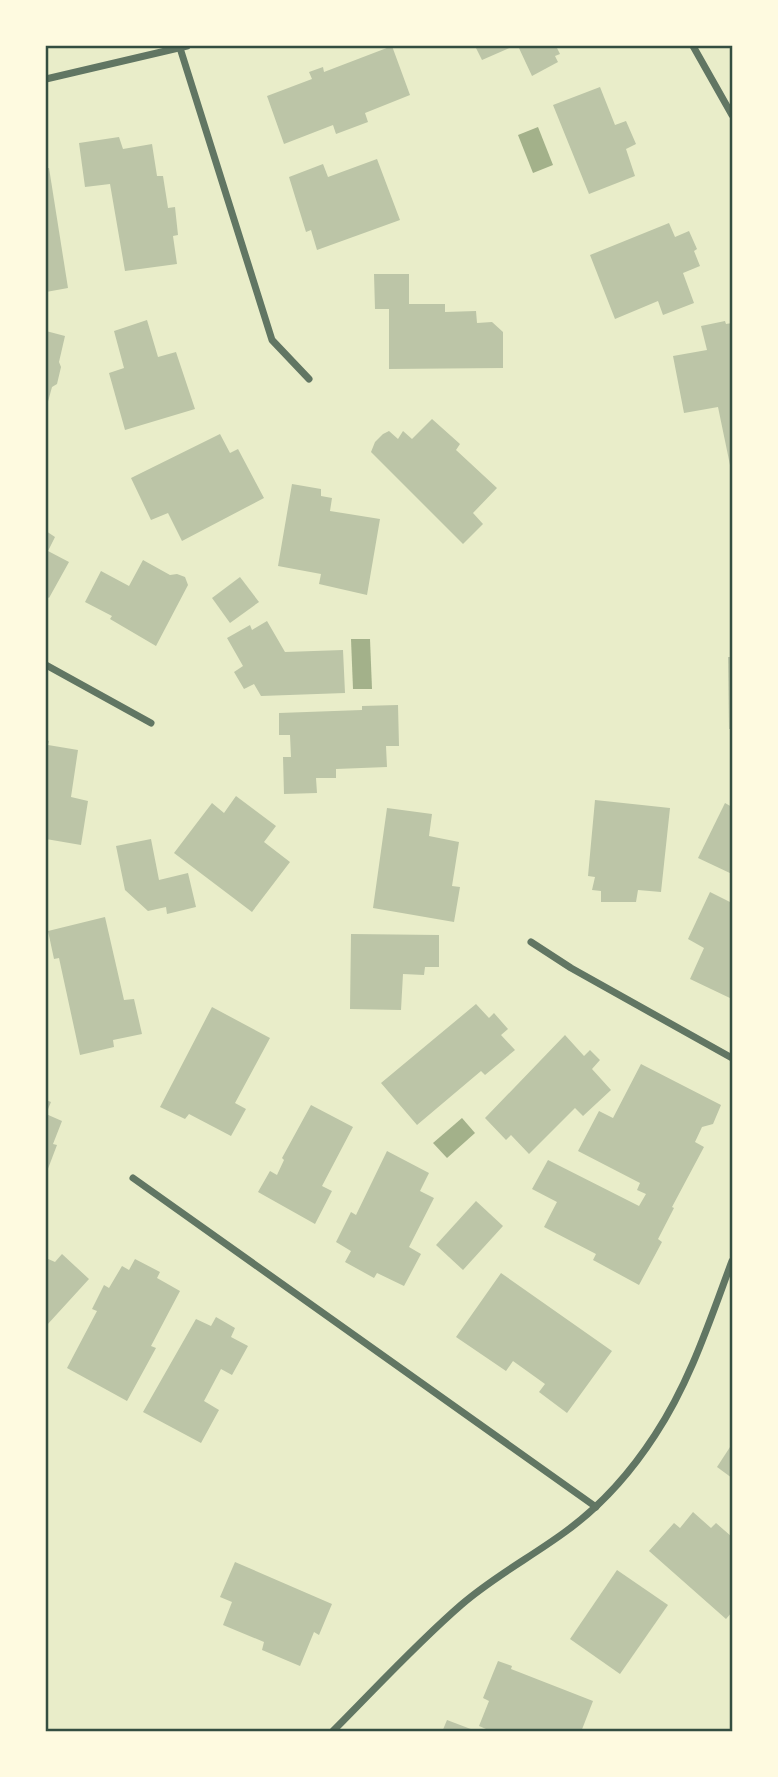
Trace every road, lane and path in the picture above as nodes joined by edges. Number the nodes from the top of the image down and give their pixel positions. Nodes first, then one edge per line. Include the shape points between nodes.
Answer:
1 (693, 46) edge
2 (183, 47) edge
3 (46, 79) edge
4 (733, 115) edge
5 (309, 379) dead end
6 (46, 665) edge
7 (151, 723) dead end
8 (531, 942) dead end
9 (733, 1058) edge
10 (132, 1178) dead end
11 (733, 1261) edge
12 (596, 1507) junction
13 (332, 1731) edge

1 - 4 street
2 - 3 street
2 - 5 street via 272,341
6 - 7 street
8 - 9 street
10 - 12 street
11 - 12 street via 673,1405 635,1462
12 - 13 street via 461,1604

